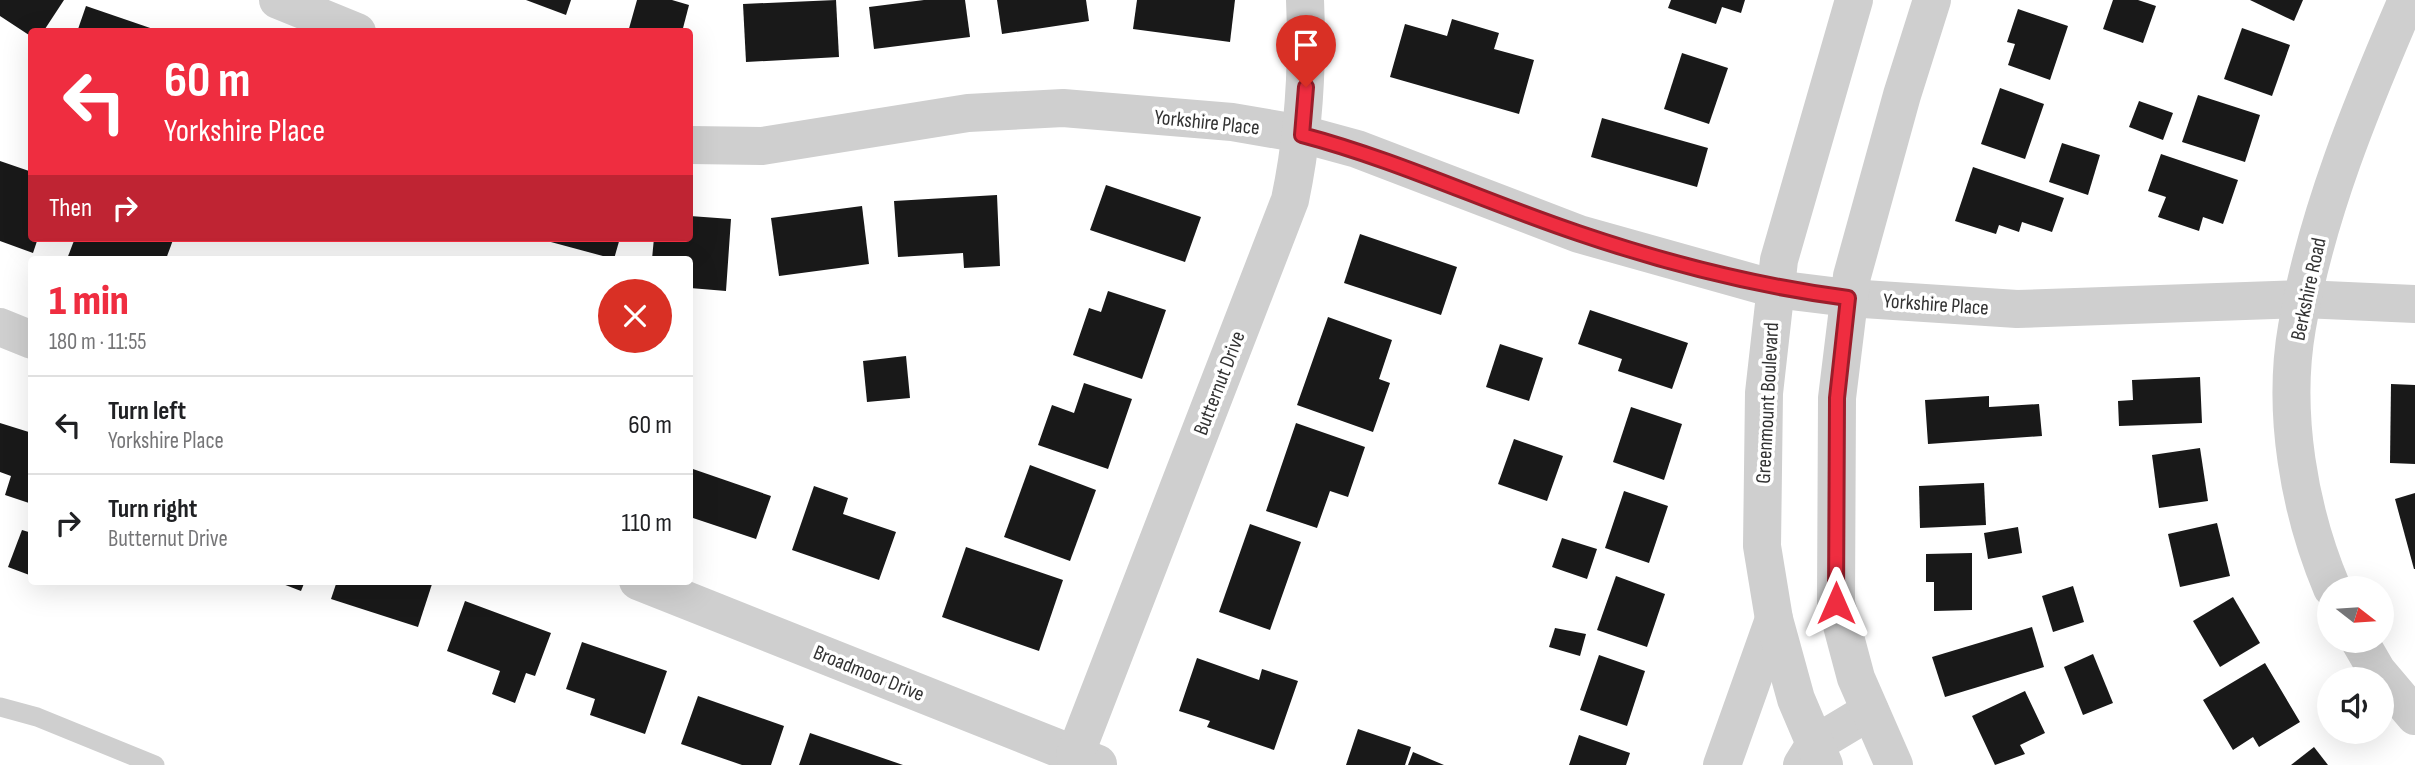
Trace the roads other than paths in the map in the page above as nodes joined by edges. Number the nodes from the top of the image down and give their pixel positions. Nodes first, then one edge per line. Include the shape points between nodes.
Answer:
1 (278, 0) edge
2 (1305, 0) edge
3 (1854, 0) edge
4 (1932, 0) edge
5 (2407, 0) edge
6 (347, 28) edge
7 (1302, 135) junction
8 (693, 145) edge
9 (1775, 289) junction
10 (1848, 298) junction
11 (2303, 299) junction
12 (2415, 304) edge
13 (0, 327) edge
14 (28, 338) edge
15 (2328, 576) edge
16 (648, 585) edge
17 (1774, 619) junction
18 (2367, 653) edge
19 (0, 707) edge
20 (1870, 711) junction
21 (2415, 716) edge
22 (1814, 758) edge
23 (1088, 760) edge
24 (155, 765) edge
25 (1722, 765) edge
26 (1894, 765) edge

1 - 6 street
2 - 7 street, Butternut Drive via 1308,64
3 - 9 street, Greenmount Boulevard
4 - 10 street
5 - 11 street, Berkshire Road via 2348,148
7 - 8 street, Yorkshire Place via 1233,122 1063,108 968,113 762,146
7 - 9 street, Yorkshire Place via 1357,149 1578,233
7 - 23 street, Butternut Drive via 1290,200
9 - 10 street, Yorkshire Place
9 - 17 street, Greenmount Boulevard via 1764,393 1762,546
10 - 11 street, Yorkshire Place via 2017,309
10 - 20 street via 1837,398 1836,603
11 - 12 street, Yorkshire Place
11 - 15 street, Berkshire Road via 2292,380 2296,438 2304,501
13 - 14 street
16 - 23 street, Broadmoor Drive
17 - 22 street
17 - 25 street, Greenmount Boulevard
18 - 21 street
19 - 24 lane via 37,717
20 - 22 street
20 - 26 street

